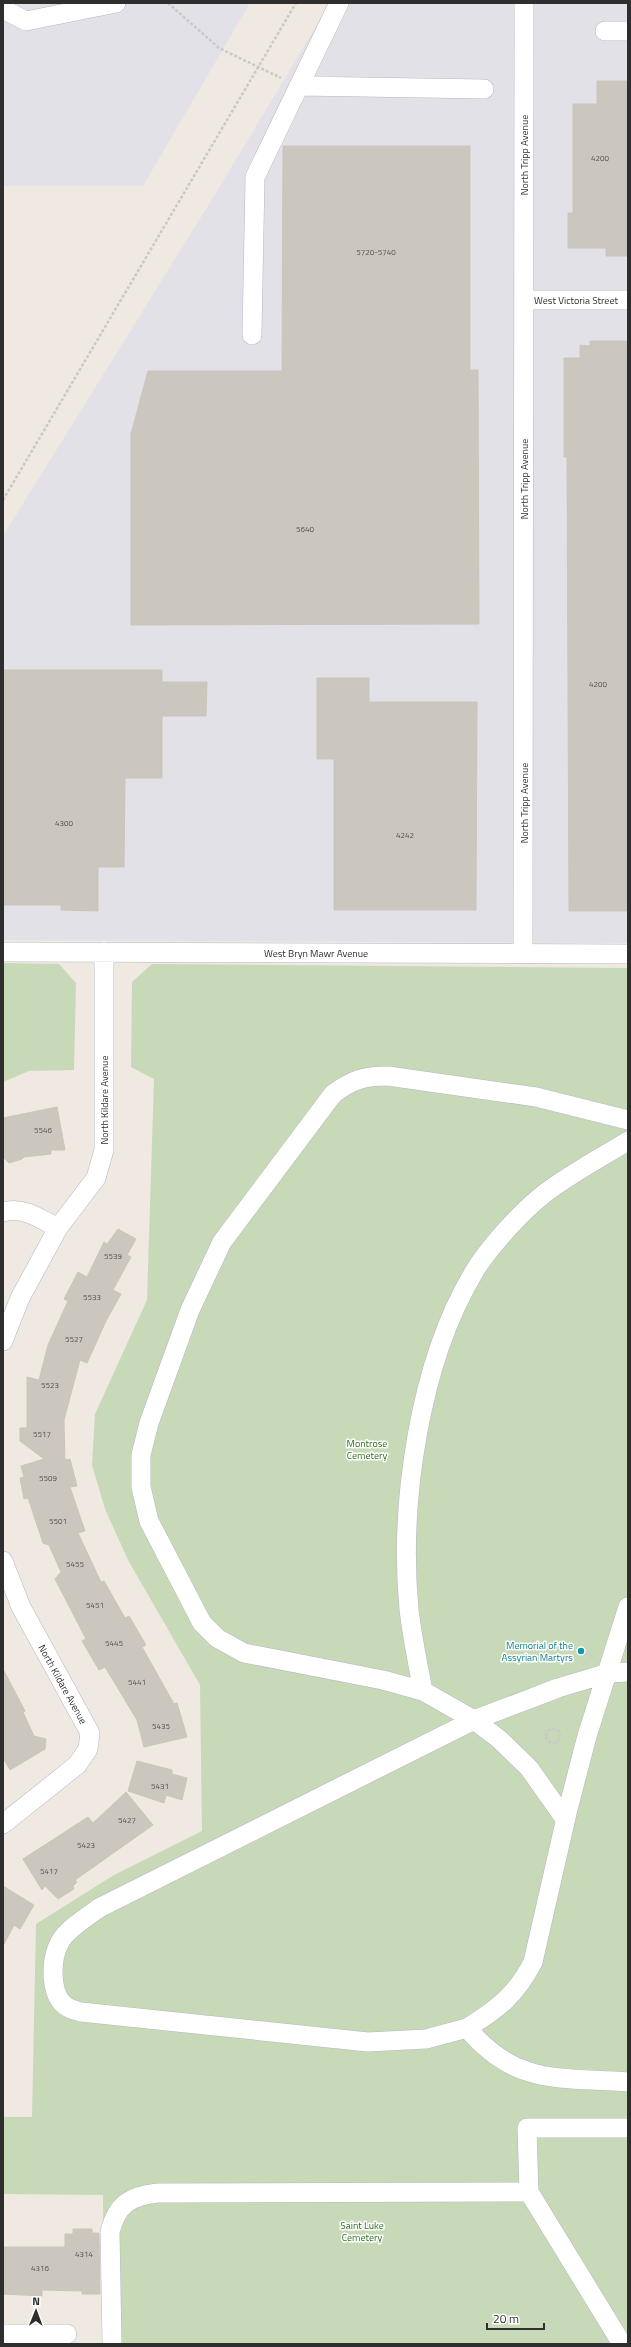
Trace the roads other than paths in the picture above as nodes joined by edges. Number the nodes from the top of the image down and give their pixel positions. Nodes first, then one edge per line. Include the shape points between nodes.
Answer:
1 (116, 3) edge
2 (339, 3) edge
3 (524, 3) edge
4 (3, 9) edge
5 (605, 31) dead end
6 (628, 31) edge
7 (299, 86) junction
8 (484, 89) dead end
9 (524, 300) junction
10 (628, 300) edge
11 (252, 335) dead end
12 (3, 952) edge
13 (104, 952) junction
14 (524, 954) junction
15 (628, 954) edge
16 (628, 1120) edge
17 (628, 1141) edge
18 (3, 1212) edge
19 (58, 1228) junction
20 (3, 1341) edge
21 (3, 1561) edge
22 (628, 1607) edge
23 (628, 1672) edge
24 (608, 1673) junction
25 (422, 1691) junction
26 (474, 1720) junction
27 (565, 1819) junction
28 (3, 1824) edge
29 (467, 2028) junction
30 (628, 2082) edge
31 (628, 2128) edge
32 (529, 2192) junction
33 (3, 2334) edge
34 (67, 2334) dead end
35 (112, 2344) edge
36 (622, 2344) edge

1 - 4 street via 26,21
2 - 7 street
3 - 9 street, North Tripp Avenue
5 - 6 street
7 - 8 street
7 - 11 street via 255,177
9 - 10 street, West Victoria Street
9 - 14 street, North Tripp Avenue
12 - 13 street, West Bryn Mawr Avenue
13 - 14 street, West Bryn Mawr Avenue
13 - 19 street, North Kildare Avenue via 104,1150 96,1178
14 - 15 street, West Bryn Mawr Avenue
16 - 25 street via 536,1097 388,1076 367,1076 348,1083 333,1094 222,1242 190,1310 149,1423 141,1455 141,1487 150,1521 202,1622 217,1638 244,1653 368,1677
17 - 25 street via 543,1194 506,1231 474,1271 451,1317 428,1381 413,1462 407,1537 409,1609
18 - 19 street via 28,1212
19 - 20 street, North Kildare Avenue via 20,1298
21 - 28 street, North Kildare Avenue via 21,1607 90,1733 88,1749 76,1765
22 - 24 street
23 - 24 street
24 - 26 street via 558,1688
24 - 27 street
25 - 26 street
26 - 27 street via 499,1739 529,1768
26 - 29 street via 99,1908 60,1941 54,1957 53,1970 60,2000 68,2008 81,2012 368,2042 426,2039
27 - 29 street via 533,1962 523,1982 511,1997
29 - 30 street via 498,2059 517,2069 542,2076
31 - 32 street via 527,2128
32 - 35 street via 158,2193 133,2198 114,2218 110,2232
32 - 36 street
33 - 34 street

